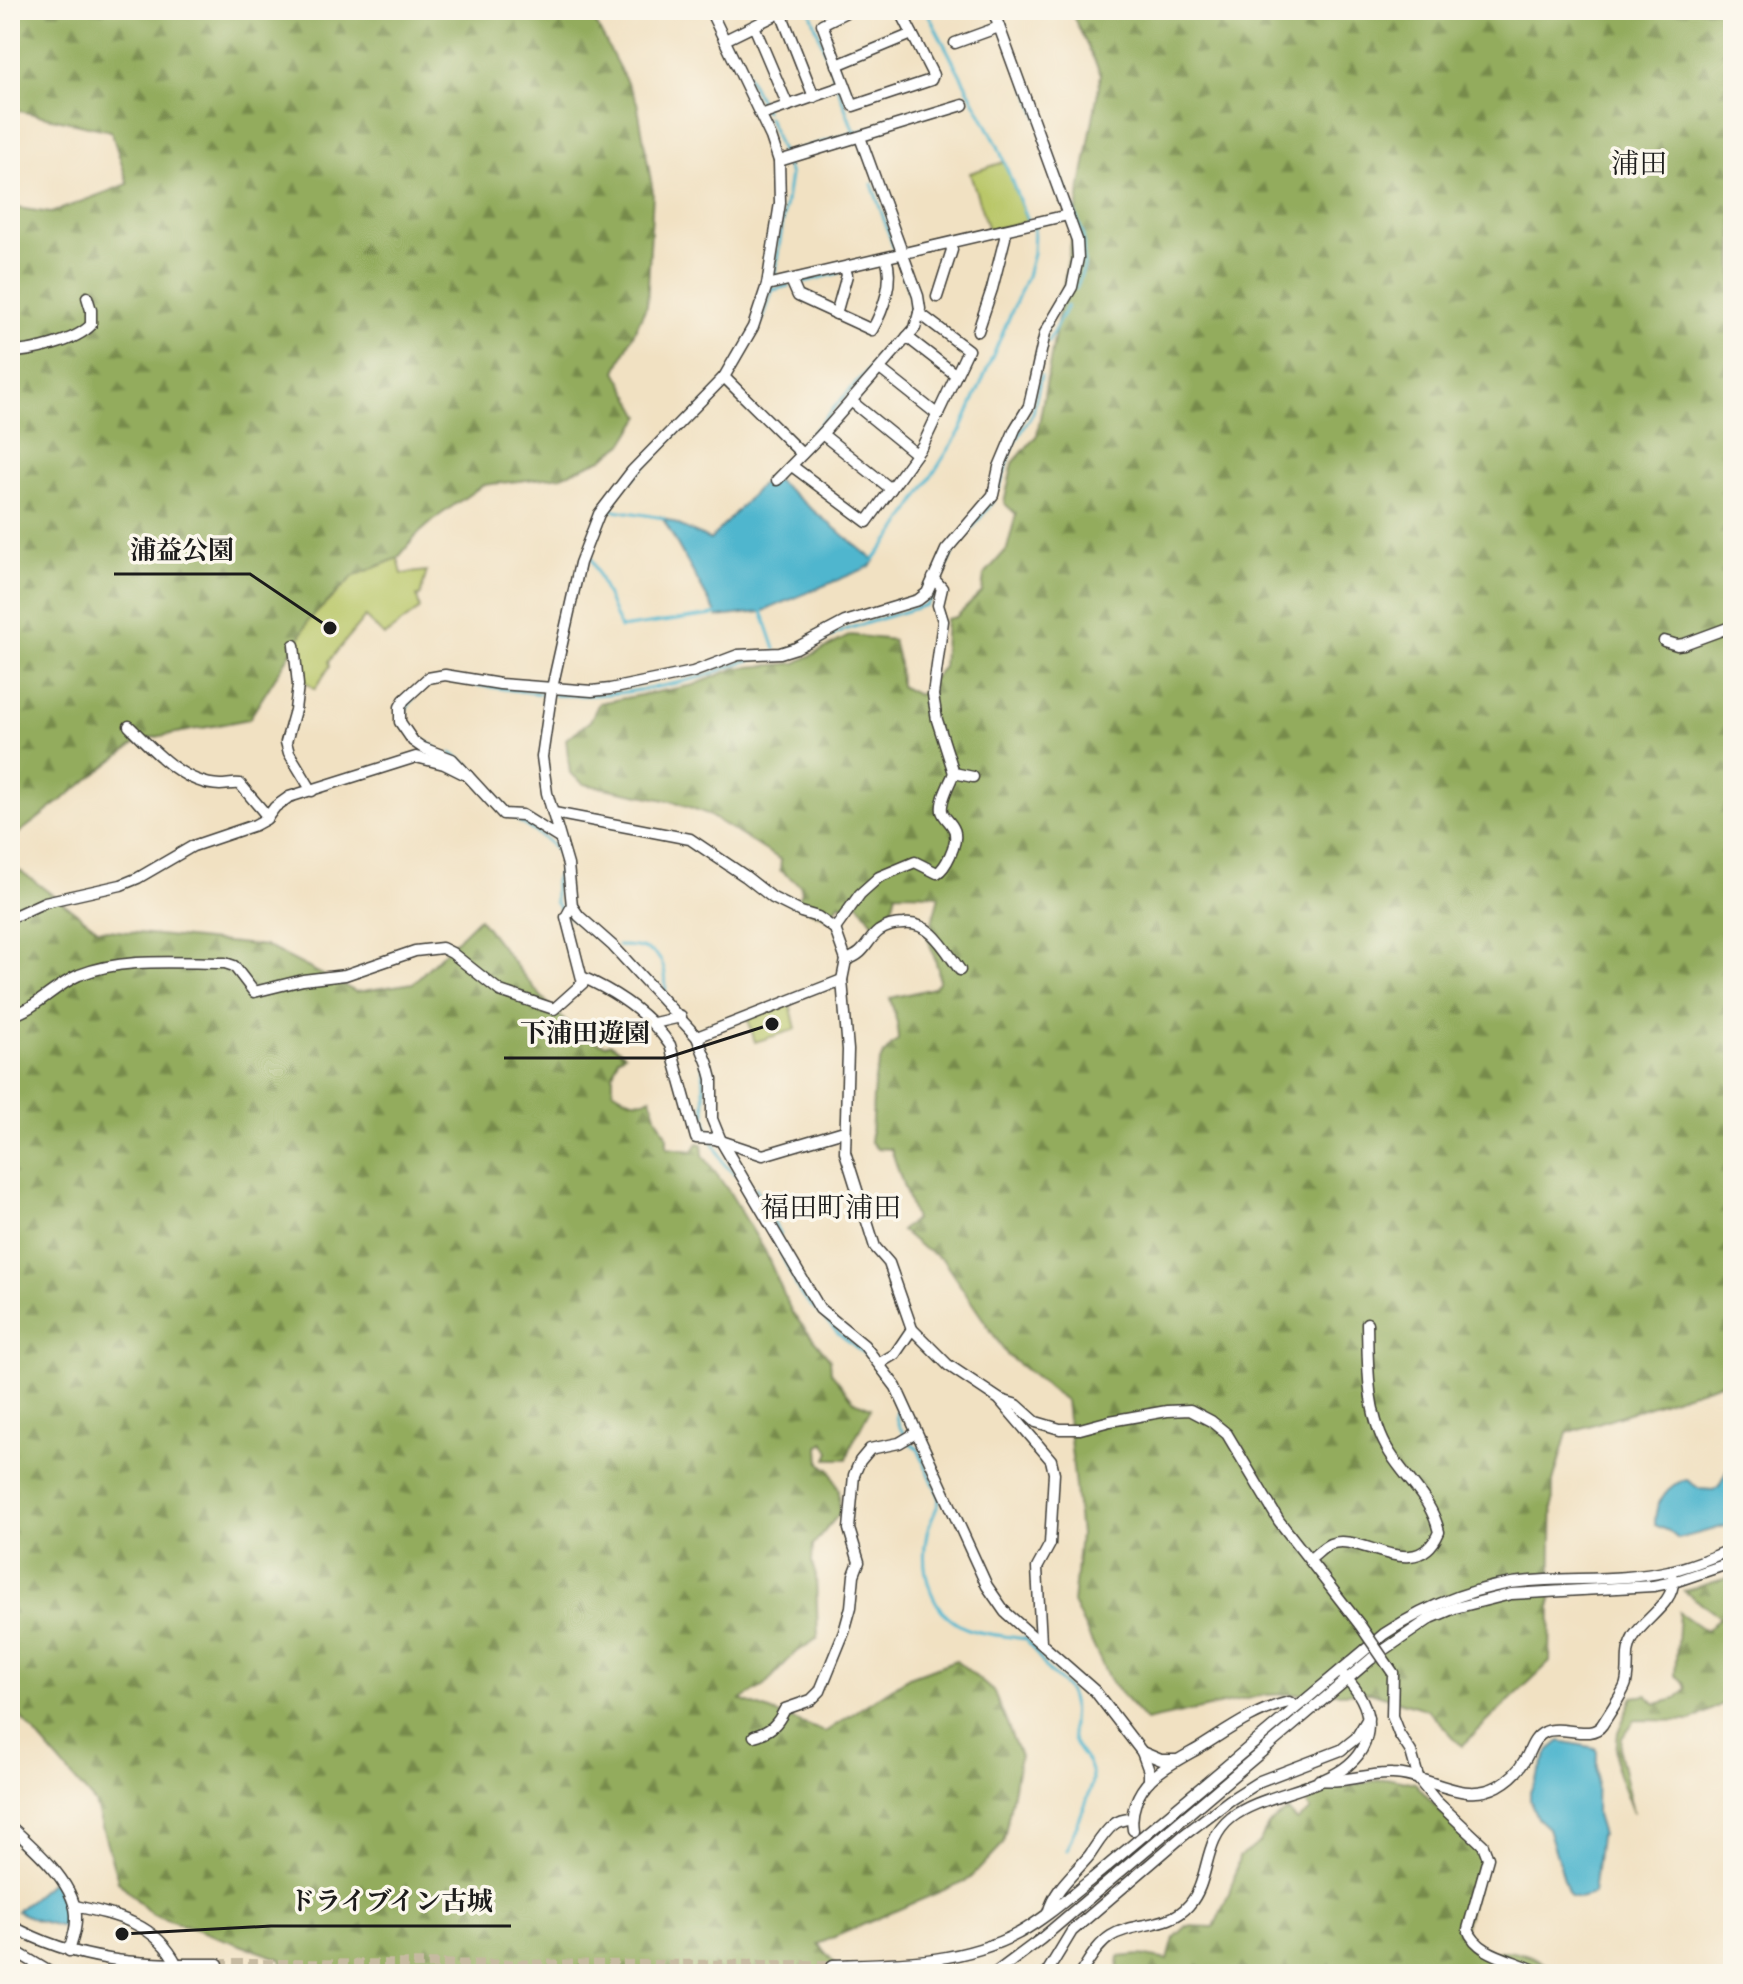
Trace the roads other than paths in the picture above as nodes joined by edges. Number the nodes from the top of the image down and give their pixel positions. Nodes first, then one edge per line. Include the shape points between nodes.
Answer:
1 (710, 10) edge
2 (850, 10) edge
3 (900, 10) edge
4 (993, 10) edge
5 (783, 11) edge
6 (754, 26) junction
7 (999, 27) junction
8 (912, 34) junction
9 (725, 40) junction
10 (955, 43) dead end
11 (837, 65) junction
12 (840, 87) junction
13 (814, 97) junction
14 (963, 105) dead end
15 (788, 106) junction
16 (764, 114) junction
17 (857, 138) junction
18 (783, 159) junction
19 (1068, 215) junction
20 (1004, 233) junction
21 (951, 246) junction
22 (895, 258) junction
23 (846, 270) junction
24 (792, 283) junction
25 (771, 285) junction
26 (87, 297) dead end
27 (937, 297) dead end
28 (919, 313) junction
29 (836, 314) junction
30 (978, 331) dead end
31 (907, 337) junction
32 (10, 352) edge
33 (880, 369) junction
34 (956, 375) junction
35 (724, 377) junction
36 (851, 401) junction
37 (938, 415) junction
38 (822, 434) junction
39 (799, 451) junction
40 (916, 454) junction
41 (792, 466) junction
42 (777, 480) dead end
43 (891, 489) junction
44 (933, 578) junction
45 (1733, 626) edge
46 (1664, 641) dead end
47 (294, 645) dead end
48 (552, 688) junction
49 (129, 726) dead end
50 (954, 773) junction
51 (468, 776) junction
52 (973, 777) dead end
53 (312, 791) junction
54 (554, 813) junction
55 (268, 817) junction
56 (559, 838) junction
57 (569, 911) junction
58 (10, 918) edge
59 (835, 929) junction
60 (846, 960) junction
61 (960, 970) dead end
62 (582, 977) junction
63 (842, 980) junction
64 (10, 1016) edge
65 (676, 1019) junction
66 (654, 1023) junction
67 (697, 1037) junction
68 (844, 1131) junction
69 (715, 1140) junction
70 (1367, 1323) dead end
71 (912, 1329) junction
72 (880, 1363) junction
73 (999, 1399) junction
74 (910, 1436) junction
75 (1733, 1549) edge
76 (1310, 1559) junction
77 (1733, 1562) edge
78 (1673, 1576) junction
79 (1041, 1642) junction
80 (1344, 1675) junction
81 (1296, 1707) junction
82 (1368, 1718) junction
83 (754, 1736) dead end
84 (1142, 1752) junction
85 (1177, 1760) junction
86 (1319, 1780) junction
87 (1419, 1780) junction
88 (1149, 1781) junction
89 (1131, 1819) junction
90 (10, 1826) edge
91 (1133, 1830) dead end
92 (75, 1906) junction
93 (1047, 1915) junction
94 (10, 1925) edge
95 (10, 1948) edge
96 (69, 1951) junction
97 (218, 1964) tunnel mouth
98 (177, 1965) junction
99 (833, 1965) tunnel mouth
100 (53, 1974) edge
101 (994, 1974) edge
102 (1046, 1974) edge
103 (1080, 1974) edge
104 (1542, 1974) edge

1 - 9 street
2 - 11 street via 822,24
3 - 8 street
4 - 7 street
5 - 6 street
5 - 13 street
6 - 9 street
6 - 15 street
7 - 10 street
7 - 19 street
8 - 11 street
8 - 12 street via 931,80 853,106
9 - 16 street
11 - 12 street
12 - 13 street
13 - 15 street
14 - 17 street
15 - 16 street
16 - 18 street
17 - 18 street
17 - 22 street
18 - 25 street
19 - 20 street
19 - 44 street via 1077,240 1076,275 1045,333 1029,406 999,467 993,495 946,550
20 - 21 street
20 - 30 street
21 - 22 street
21 - 27 street
22 - 23 street
22 - 28 street via 918,296
22 - 29 street via 872,330
23 - 24 street
23 - 29 street
24 - 25 street
24 - 29 street via 798,296
25 - 35 street
26 - 32 street via 91,325 83,333 38,349
28 - 31 street
28 - 34 street via 968,350
31 - 33 street
31 - 34 street
33 - 36 street
33 - 37 street
34 - 37 street
35 - 39 street
35 - 48 street via 632,471 599,514 580,563
36 - 38 street
36 - 40 street
37 - 40 street
38 - 39 street
38 - 43 street
39 - 41 street
40 - 43 street
41 - 42 street
41 - 43 street via 867,522
44 - 48 street via 918,600 845,622 780,653 738,655 693,672 610,689
44 - 50 street via 942,588 938,605 943,621 934,707
45 - 46 street via 1684,644
47 - 53 street via 298,685 286,742
48 - 51 street via 445,675 421,682 400,707 400,722 413,741 452,759
48 - 54 street via 542,757
49 - 55 street via 185,774 212,783 240,784
50 - 52 street
50 - 59 street via 941,806 956,838 945,867 937,873 915,862 879,877
51 - 53 street via 444,764 404,758
51 - 56 street via 500,812
53 - 55 street via 283,800
54 - 56 street
54 - 59 street via 690,839 773,898
55 - 58 street via 193,846 121,885 45,902
56 - 57 street via 568,865
57 - 62 street
57 - 65 street via 615,947
59 - 60 street
60 - 61 street via 861,954 879,931 914,922 931,932
60 - 63 street
62 - 64 street via 583,983 554,1009 500,991 442,948 415,951 345,975 254,992 234,966 225,963 138,964 76,976
62 - 66 street
63 - 67 street
63 - 68 street via 848,1063
65 - 66 street
65 - 67 street
66 - 69 street via 670,1045 693,1134
67 - 69 street via 712,1079
68 - 69 street via 763,1155
68 - 71 street via 845,1152 875,1247 889,1263
69 - 72 street via 820,1309
70 - 76 street via 1372,1405 1381,1434 1420,1491 1439,1532 1427,1551 1414,1556 1332,1543
71 - 72 street via 895,1354
71 - 73 street via 948,1365
72 - 74 street via 896,1387
73 - 76 street via 1017,1405 1036,1422 1060,1429 1190,1410 1227,1434 1279,1521
73 - 79 street via 1048,1455 1054,1473 1050,1544 1037,1568
74 - 79 street via 987,1586 1005,1612
74 - 83 street via 870,1449 854,1475 849,1529 859,1562 844,1632 820,1691 785,1709 777,1725
75 - 78 street
76 - 87 street, bridge via 1393,1673 1392,1716
77 - 78 street
78 - 80 street via 1482,1588 1406,1620 1384,1634
78 - 87 street via 1665,1603 1635,1634 1626,1652 1626,1685 1601,1728 1546,1731 1510,1779 1494,1788 1467,1793
79 - 84 street via 1095,1691
80 - 81 street
80 - 82 street via 1359,1693
80 - 101 street
81 - 85 street via 1289,1702 1261,1711
81 - 93 street
82 - 86 street via 1355,1761
82 - 102 street via 1341,1750 1254,1785 1153,1858 1072,1931
84 - 85 street
84 - 88 street
85 - 88 street
86 - 87 street via 1391,1774
86 - 103 street via 1232,1817 1210,1844 1190,1904 1173,1918 1112,1935
87 - 104 street via 1483,1845 1488,1858 1468,1929 1471,1940
88 - 89 street
89 - 91 street
89 - 93 street via 1113,1825 1064,1880
90 - 92 street via 60,1877
92 - 96 street
92 - 98 street via 120,1915 144,1928 164,1943
93 - 99 street via 1018,1933 963,1954 925,1962
94 - 96 street
95 - 100 street
96 - 98 street via 122,1963
97 - 98 street

